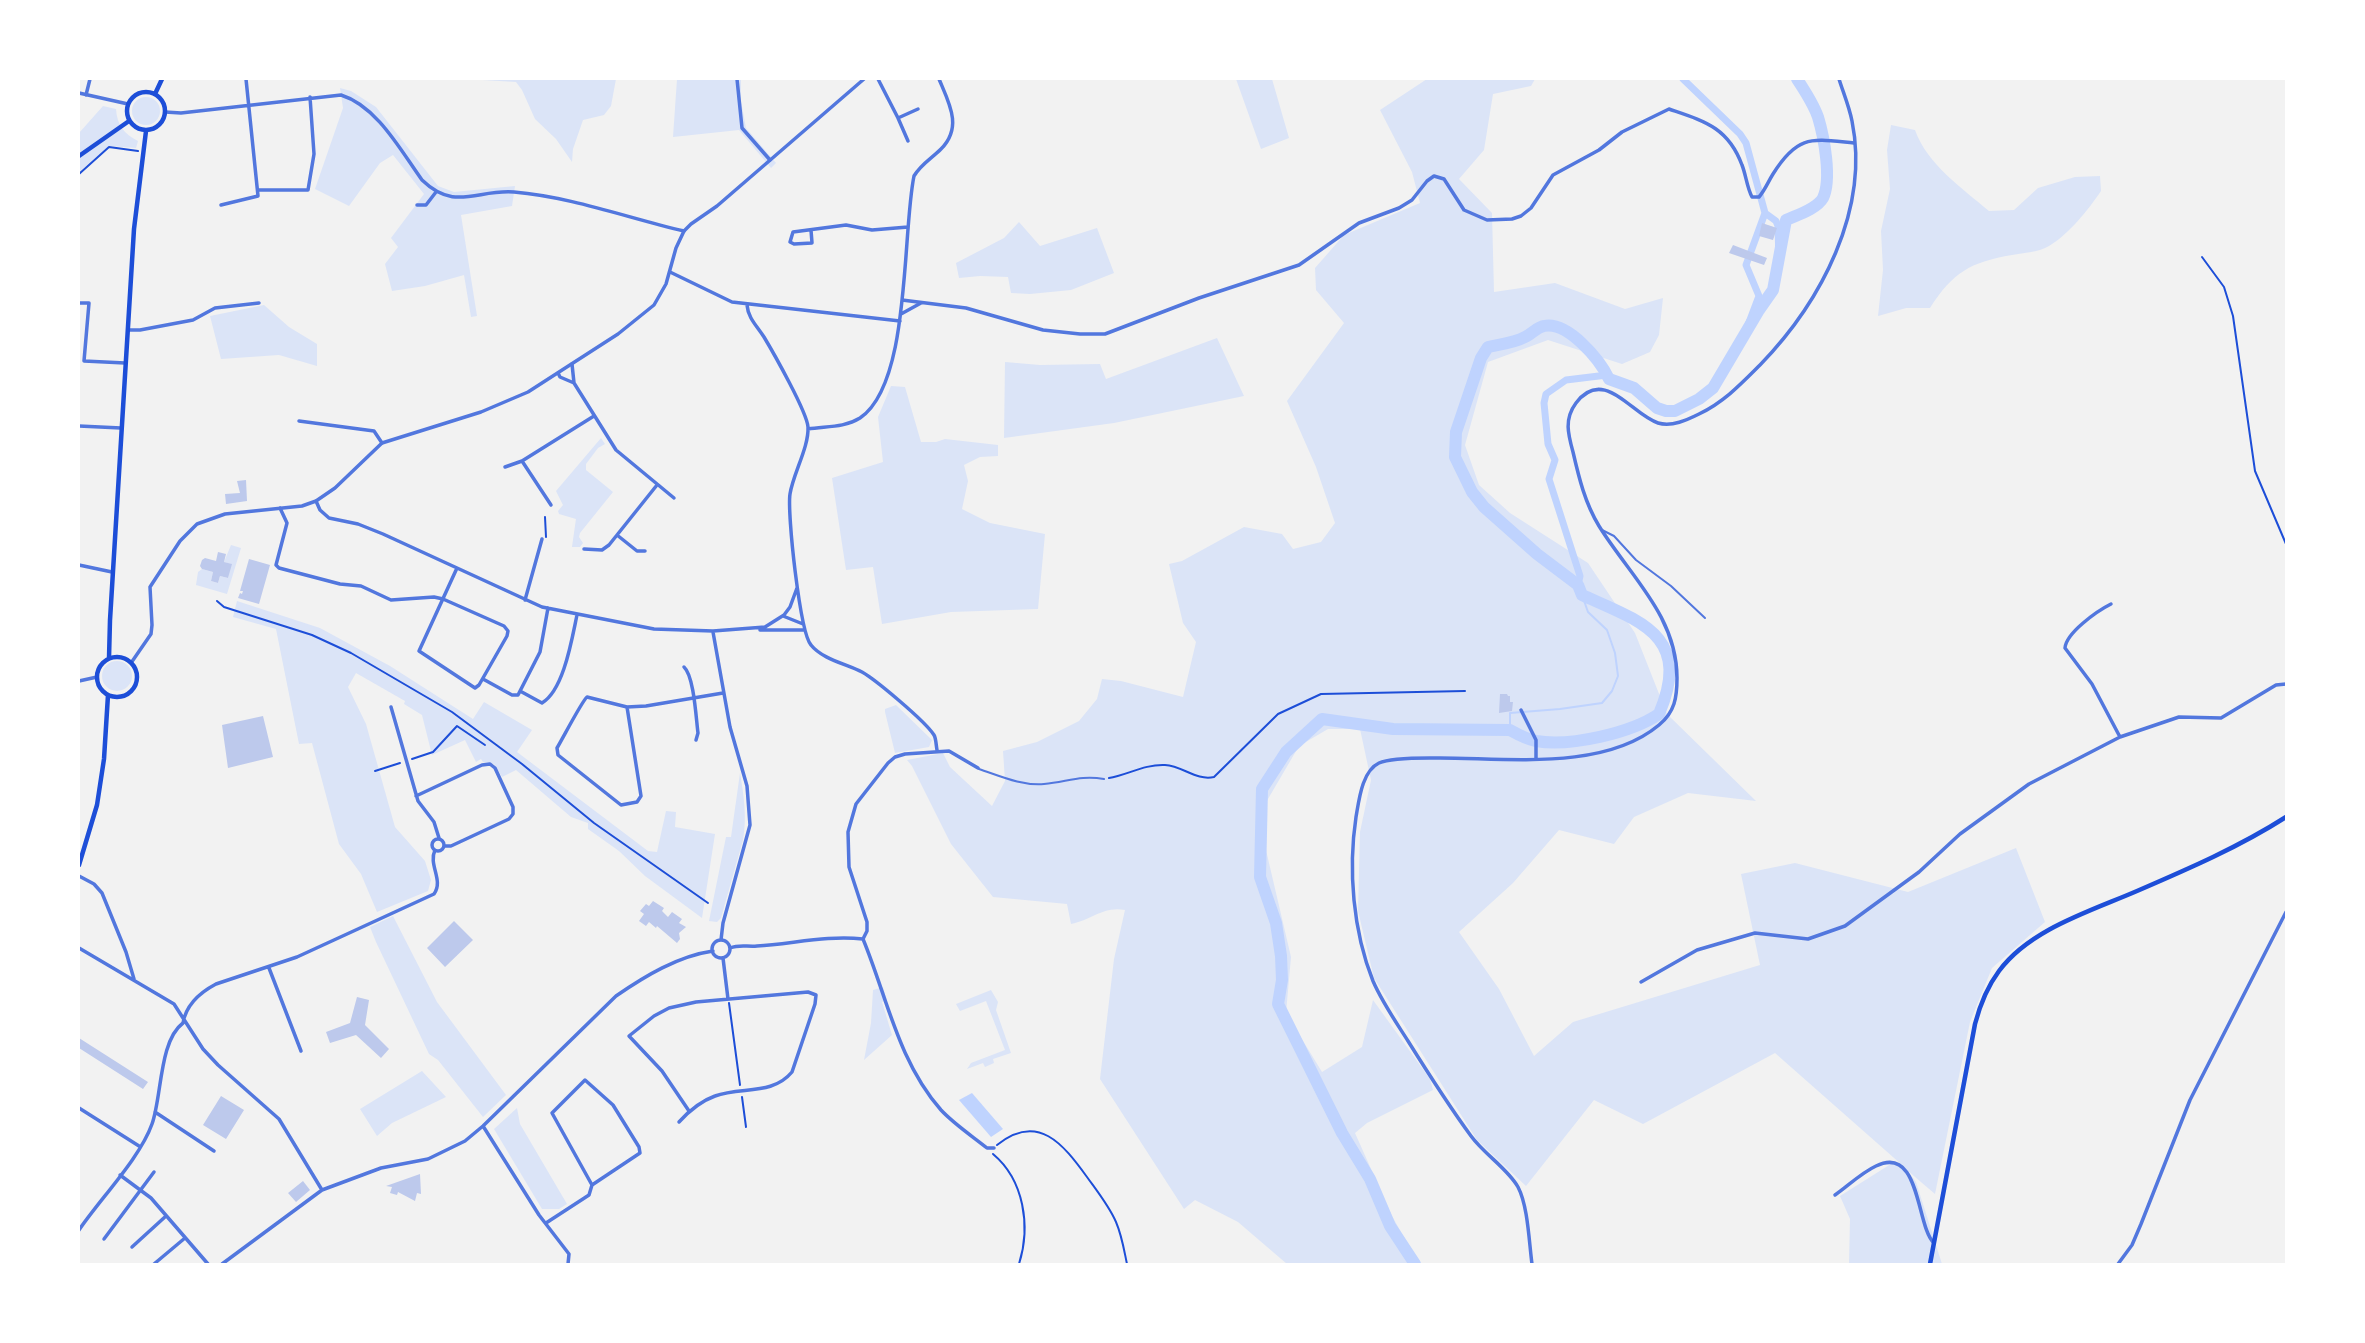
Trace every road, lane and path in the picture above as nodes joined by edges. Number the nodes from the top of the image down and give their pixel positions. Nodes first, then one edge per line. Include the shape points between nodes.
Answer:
1 (90, 79) edge
2 (162, 79) edge
3 (246, 79) edge
4 (737, 79) edge
5 (864, 79) edge
6 (878, 79) edge
7 (939, 79) edge
8 (1839, 79) edge
9 (79, 93) edge
10 (155, 94) junction
11 (86, 95) junction
12 (310, 97) junction
13 (128, 104) junction
14 (248, 104) junction
15 (918, 109) dead end
16 (165, 112) junction
17 (898, 118) junction
18 (129, 121) junction
19 (146, 131) junction
20 (908, 141) dead end
21 (1854, 143) junction
22 (145, 151) junction
23 (79, 156) edge
24 (770, 160) junction
25 (79, 174) edge
26 (258, 190) junction
27 (436, 191) junction
28 (221, 205) dead end
29 (417, 205) dead end
30 (908, 227) junction
31 (811, 230) junction
32 (684, 232) junction
33 (2202, 257) dead end
34 (670, 272) junction
35 (902, 300) junction
36 (923, 302) junction
37 (79, 303) edge
38 (259, 303) dead end
39 (747, 305) junction
40 (901, 314) junction
41 (900, 321) junction
42 (128, 330) junction
43 (125, 363) junction
44 (572, 364) junction
45 (558, 373) junction
46 (574, 383) junction
47 (594, 416) junction
48 (299, 421) dead end
49 (79, 426) edge
50 (121, 428) junction
51 (808, 429) junction
52 (382, 443) junction
53 (522, 461) junction
54 (505, 467) dead end
55 (657, 485) junction
56 (674, 498) dead end
57 (316, 501) junction
58 (551, 505) dead end
59 (280, 508) junction
60 (545, 517) dead end
61 (1601, 529) junction
62 (617, 535) junction
63 (542, 539) joint
64 (2286, 544) edge
65 (584, 549) dead end
66 (645, 551) dead end
67 (79, 565) edge
68 (457, 568) junction
69 (112, 572) junction
70 (797, 588) junction
71 (443, 599) junction
72 (525, 600) junction
73 (217, 601) dead end
74 (2111, 604) dead end
75 (548, 608) junction
76 (577, 615) junction
77 (782, 616) junction
78 (1705, 618) dead end
79 (803, 624) junction
80 (754, 629) junction
81 (804, 630) junction
82 (713, 631) junction
83 (109, 658) junction
84 (131, 663) junction
85 (684, 667) dead end
86 (97, 677) junction
87 (483, 678) junction
88 (79, 681) edge
89 (2286, 684) edge
90 (520, 691) junction
91 (1465, 691) dead end
92 (723, 692) junction
93 (108, 695) junction
94 (693, 698) junction
95 (391, 707) dead end
96 (626, 707) junction
97 (1522, 712) dead end
98 (2120, 737) junction
99 (696, 740) dead end
100 (485, 745) dead end
101 (937, 750) junction
102 (1536, 758) junction
103 (405, 761) junction
104 (978, 768) joint
105 (375, 771) dead end
106 (1104, 779) joint
107 (416, 796) junction
108 (2286, 817) edge
109 (439, 838) junction
110 (445, 846) junction
111 (435, 850) junction
112 (79, 865) edge
113 (79, 876) edge
114 (708, 903) dead end
115 (2286, 912) edge
116 (863, 939) junction
117 (721, 940) junction
118 (79, 948) edge
119 (730, 948) junction
120 (713, 951) junction
121 (723, 958) junction
122 (268, 967) junction
123 (135, 981) junction
124 (1641, 982) dead end
125 (728, 999) junction
126 (729, 1007) dead end
127 (184, 1017) junction
128 (301, 1051) dead end
129 (741, 1091) junction
130 (79, 1108) edge
131 (689, 1111) junction
132 (155, 1112) junction
133 (680, 1122) dead end
134 (483, 1126) junction
135 (746, 1127) dead end
136 (140, 1146) junction
137 (987, 1148) junction
138 (994, 1148) joint
139 (214, 1151) dead end
140 (154, 1171) dead end
141 (120, 1175) junction
142 (592, 1185) junction
143 (141, 1190) junction
144 (322, 1190) junction
145 (1835, 1195) dead end
146 (166, 1216) junction
147 (546, 1223) junction
148 (79, 1230) edge
149 (185, 1238) junction
150 (104, 1239) dead end
151 (1934, 1243) junction
152 (132, 1247) dead end
153 (206, 1262) edge
154 (154, 1264) edge
155 (199, 1264) edge
156 (222, 1264) edge
157 (568, 1264) edge
158 (1020, 1264) edge
159 (1127, 1264) edge
160 (1532, 1264) edge
161 (1930, 1264) edge
162 (2118, 1264) edge

1 - 11 street
2 - 10 main road
3 - 14 street
4 - 24 street via 742,128
5 - 24 street
6 - 17 street
7 - 30 street via 954,124 941,149 914,176
8 - 21 street
9 - 11 street
10 - 13 main road via 143,92
10 - 16 main road
11 - 13 street
12 - 14 street
12 - 26 street via 314,154 308,191
12 - 27 street via 341,95 366,108 422,180
13 - 18 main road
14 - 16 street
14 - 26 street
15 - 17 street
16 - 19 main road via 157,127
17 - 20 street
18 - 19 main road
18 - 23 main road
19 - 22 main road
21 - 36 street via 1815,139 1790,150 1765,190 1752,197 1728,139 1711,123 1669,109 1553,174 1521,216 1500,221 1476,217 1464,211 1444,179 1434,176 1412,200 1359,223 1299,265 1105,334 1044,330 966,308
21 - 61 street via 1847,219 1822,282 1784,337 1729,396 1671,425 1656,422 1612,392 1591,391 1576,403 1567,430 1587,502
22 - 25 path via 109,148
22 - 42 main road via 134,229
24 - 32 street
26 - 28 street via 258,196
27 - 29 street via 426,205
27 - 32 street via 458,198 504,192 539,195
30 - 31 street via 872,230 846,225
30 - 35 street
31 - 31 street via 793,232 790,242 812,243
32 - 34 street
33 - 64 path via 2224,287 2233,316 2255,471
34 - 39 street
34 - 44 street via 662,294 644,314
35 - 36 street
35 - 40 street
36 - 40 street
37 - 43 street via 89,303 84,361
38 - 42 street via 215,308 193,320
39 - 41 street
39 - 51 street
40 - 41 street
41 - 51 street via 888,371 870,409 840,426
42 - 43 main road
43 - 50 main road
44 - 45 street
44 - 46 street
45 - 46 street
45 - 52 street via 505,403
46 - 47 street
47 - 53 street
47 - 55 street via 616,450
48 - 52 street via 374,431
49 - 50 street
50 - 69 main road
51 - 70 street via 788,512
52 - 57 street
53 - 54 street
53 - 58 street
55 - 56 street
55 - 62 street
57 - 59 street
57 - 68 street via 329,518 358,524
59 - 71 street via 287,523 279,568 361,586 391,600
59 - 84 street via 220,515 190,530 150,587 150,634
60 - 63 path via 547,533
61 - 78 lane
61 - 102 street via 1673,640 1677,656 1675,705 1661,724 1627,743 1595,755
62 - 65 street via 601,550
62 - 66 street via 637,551
63 - 72 street
67 - 69 street
68 - 71 street
68 - 72 street
69 - 83 main road
70 - 77 street
70 - 79 street
71 - 87 street via 508,631
71 - 87 street via 419,651 471,687
72 - 75 street
73 - 114 path via 304,631 351,653 452,712 594,823
74 - 98 street via 2066,640 2064,648 2092,684
75 - 76 street
75 - 90 street via 540,652
76 - 82 street via 654,629
76 - 90 street via 566,667 549,699 542,704
77 - 79 street
77 - 80 street
79 - 81 street
80 - 81 street
80 - 82 street
81 - 101 street via 817,651 871,678 907,708 935,736
82 - 92 street
83 - 84 main road via 121,657
83 - 86 main road
84 - 93 main road via 137,674 134,687 125,695
85 - 94 street
86 - 88 street
86 - 93 main road
87 - 90 street via 512,695
89 - 98 street via 2276,685 2221,718 2179,717
91 - 106 path via 1321,694 1278,714 1214,778 1204,780 1158,765
92 - 94 street
92 - 117 street via 747,786 750,825
93 - 112 main road via 97,805
94 - 96 street
94 - 99 street
95 - 103 street
96 - 96 street via 587,697 557,748 558,755 621,805 637,802 641,796
97 - 102 street via 1535,740
98 - 124 street via 2029,784 1845,926 1808,939 1755,933 1697,950
100 - 103 path via 457,726 433,752
101 - 104 street via 949,751
101 - 116 street via 895,757 852,813 849,867 867,922
102 - 160 street via 1429,758 1375,765 1365,780 1356,818 1353,877 1355,909 1373,980 1459,1120 1520,1190
103 - 105 path
103 - 107 street
104 - 106 lane via 1017,782 1043,784 1088,776
107 - 109 street
107 - 110 street via 482,765 495,768 513,814
108 - 151 main road via 2213,858 2062,924 2032,940 2000,969 1975,1024
109 - 110 street
109 - 111 street via 432,843
110 - 111 street
111 - 122 street via 432,856 439,884 434,894
113 - 123 street via 102,893
115 - 162 street via 2190,1100 2132,1245
116 - 119 street
116 - 137 street via 895,1032 914,1070 941,1110
117 - 119 street
117 - 120 street
118 - 123 street
119 - 121 street
120 - 121 street
120 - 134 street via 663,968 616,996
121 - 125 street
122 - 127 street via 204,991 185,1009
122 - 128 street
123 - 127 street via 174,1004
125 - 129 street via 816,995 792,1072 769,1088
125 - 131 street via 669,1008 629,1036 663,1071
126 - 129 path
127 - 132 street via 168,1043
127 - 144 street via 218,1065 279,1119
129 - 131 street via 716,1096
129 - 135 path
130 - 136 street
131 - 133 street
132 - 136 street
132 - 139 street
134 - 144 street via 465,1141 428,1159 381,1168
134 - 147 street
136 - 141 street
137 - 138 street
137 - 158 path via 1008,1170 1022,1203 1025,1235
138 - 159 path via 1012,1133 1036,1132 1055,1138 1105,1202 1116,1222
140 - 143 street
141 - 143 street
141 - 148 street
142 - 142 street via 640,1153 613,1105 584,1080 552,1113
142 - 147 street via 589,1195
143 - 146 street
143 - 150 street
144 - 156 street
145 - 151 street via 1877,1165 1891,1163 1902,1168 1913,1181
146 - 149 street
146 - 152 street
147 - 157 street via 569,1254
149 - 153 street
149 - 154 street
151 - 161 main road
153 - 155 street

